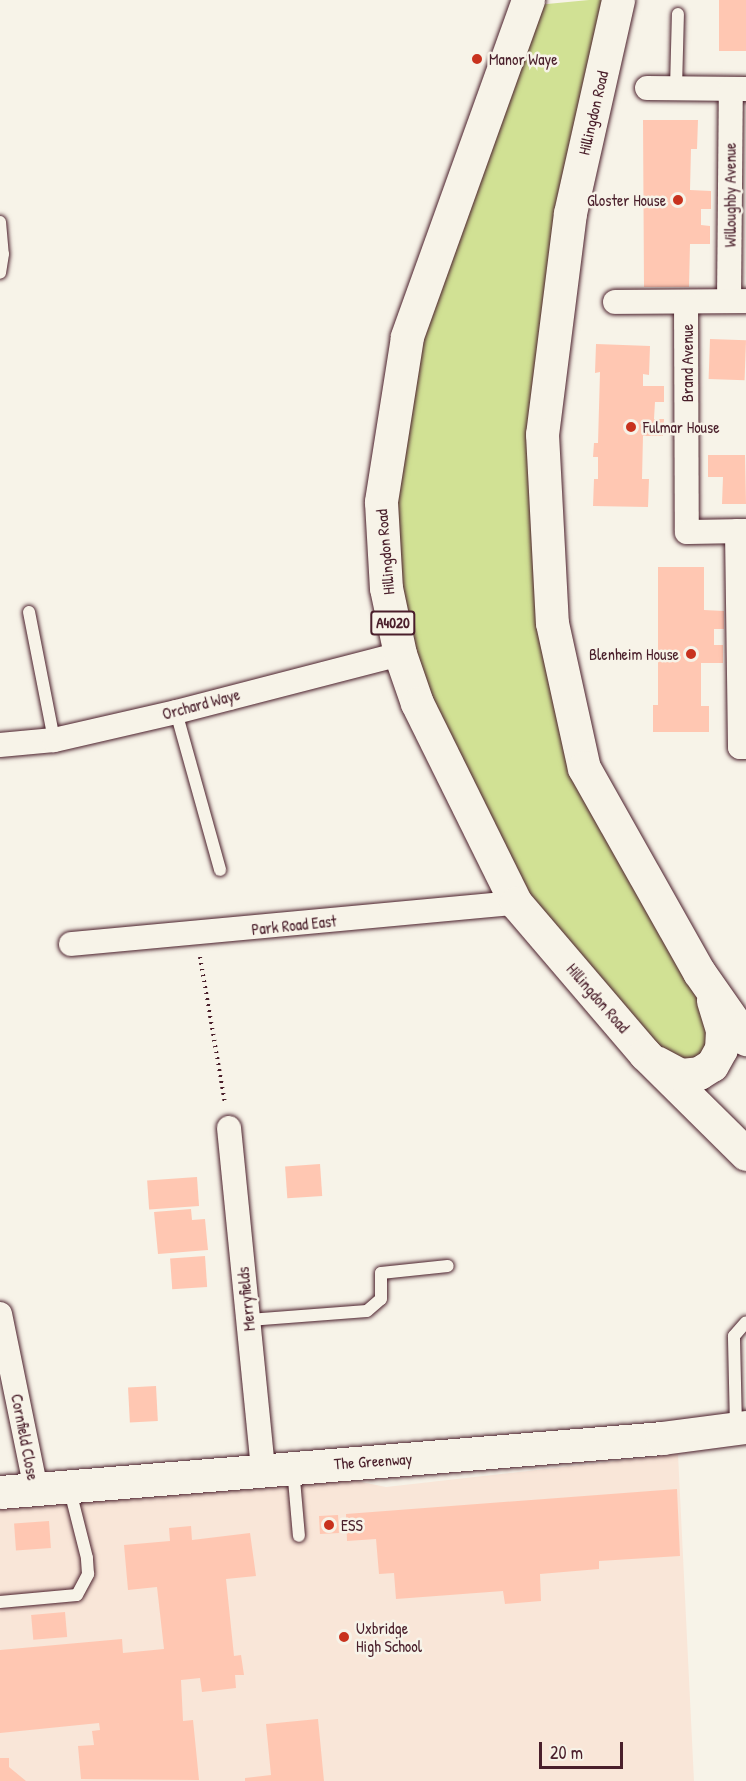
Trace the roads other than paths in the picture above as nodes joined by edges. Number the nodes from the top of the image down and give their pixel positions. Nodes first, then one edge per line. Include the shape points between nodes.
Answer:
1 (528, 0) edge
2 (618, 0) edge
3 (678, 14) dead end
4 (647, 88) dead end
5 (676, 88) junction
6 (738, 89) edge
7 (0, 222) edge
8 (0, 273) edge
9 (737, 301) edge
10 (615, 302) dead end
11 (687, 302) junction
12 (742, 531) edge
13 (29, 612) dead end
14 (400, 654) junction
15 (176, 712) junction
16 (54, 740) junction
17 (0, 745) edge
18 (743, 747) edge
19 (220, 870) dead end
20 (516, 903) junction
21 (71, 944) dead end
22 (699, 972) junction
23 (746, 1040) edge
24 (645, 1054) junction
25 (229, 1128) road end
26 (746, 1154) edge
27 (448, 1266) dead end
28 (0, 1314) edge
29 (249, 1320) junction
30 (746, 1322) edge
31 (741, 1428) edge
32 (278, 1469) junction
33 (69, 1486) junction
34 (36, 1489) junction
35 (0, 1492) edge
36 (299, 1536) dead end
37 (0, 1602) edge

1 - 14 main road, Hillingdon Road / A4020 via 407,337 381,502 386,588
2 - 22 main road, Hillingdon Road / A4020 via 570,213 542,434 552,623 584,768
3 - 5 lane
4 - 5 street, Willoughby Avenue
5 - 6 street, Willoughby Avenue
6 - 9 street, Willoughby Avenue
7 - 8 lane
9 - 11 street, Brand Avenue
10 - 11 street, Brand Avenue
11 - 12 street, Brand Avenue via 687,532
12 - 18 street
13 - 16 lane
14 - 15 street, Orchard Waye
14 - 20 main road, Hillingdon Road / A4020 via 417,703
15 - 16 street, Orchard Waye
15 - 19 lane
16 - 17 street, Orchard Waye
20 - 21 street, Park Road East
20 - 24 main road, Hillingdon Road / A4020
22 - 23 main road, Hillingdon Road / A4020
22 - 24 main road, A4020 via 722,1030 721,1049 712,1065 699,1073 681,1075
24 - 26 main road, Hillingdon Road / A4020
25 - 29 street, Merryfields
27 - 29 lane via 381,1273 381,1299 367,1311
28 - 34 street, Cornfield Close
29 - 32 street, Merryfields
30 - 31 lane via 734,1336
31 - 32 main road, The Greenway
32 - 33 main road, The Greenway
32 - 36 lane
33 - 34 main road, The Greenway
33 - 37 lane via 88,1574 77,1595
34 - 35 main road, The Greenway

